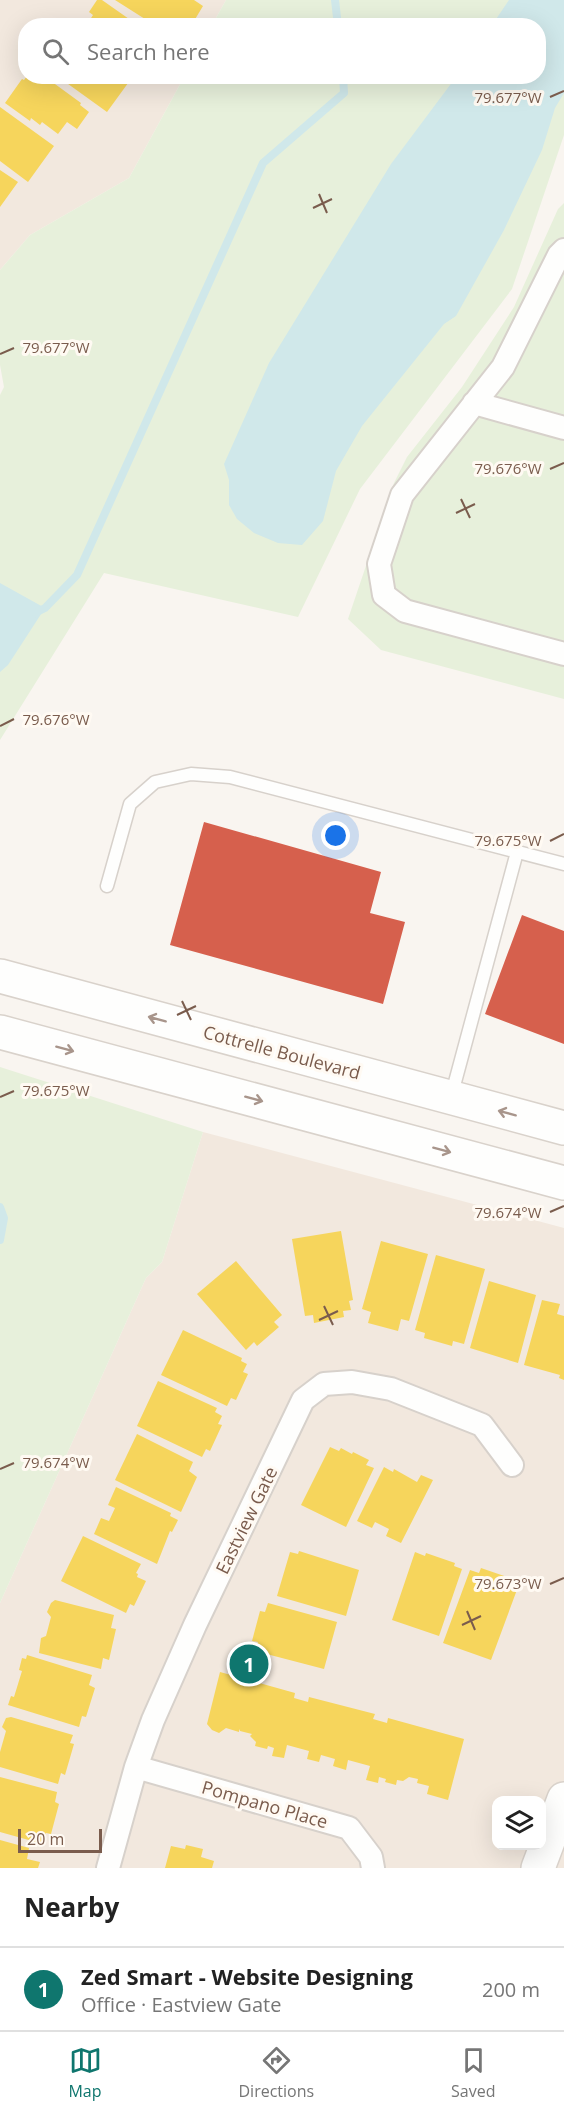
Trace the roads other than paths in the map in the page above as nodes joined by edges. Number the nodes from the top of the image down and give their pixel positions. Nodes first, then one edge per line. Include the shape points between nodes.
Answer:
1 (564, 250) edge
2 (474, 403) junction
3 (564, 428) edge
4 (564, 654) edge
5 (518, 852) junction
6 (564, 864) edge
7 (107, 886) dead end
8 (11, 979) edge
9 (4, 1033) edge
10 (451, 1098) junction
11 (564, 1128) edge
12 (564, 1183) edge
13 (512, 1465) dead end
14 (136, 1767) junction
15 (564, 1799) edge
16 (108, 1868) edge
17 (373, 1868) edge
18 (538, 1868) edge

1 - 2 street via 503,367
2 - 3 street
2 - 4 street via 402,495 379,564 384,595 405,611
5 - 6 lane
5 - 7 lane via 230,777 191,774 154,782 130,804
5 - 10 lane
10 -> 8 main road, Cottrelle Boulevard
9 -> 12 main road
11 -> 10 main road, Cottrelle Boulevard
13 - 14 street, Eastview Gate via 482,1425 391,1389 352,1382 324,1384 303,1400 195,1625
14 - 16 street, Eastview Gate
14 - 17 street, Pompano Place via 349,1828 371,1857
15 - 18 main road

